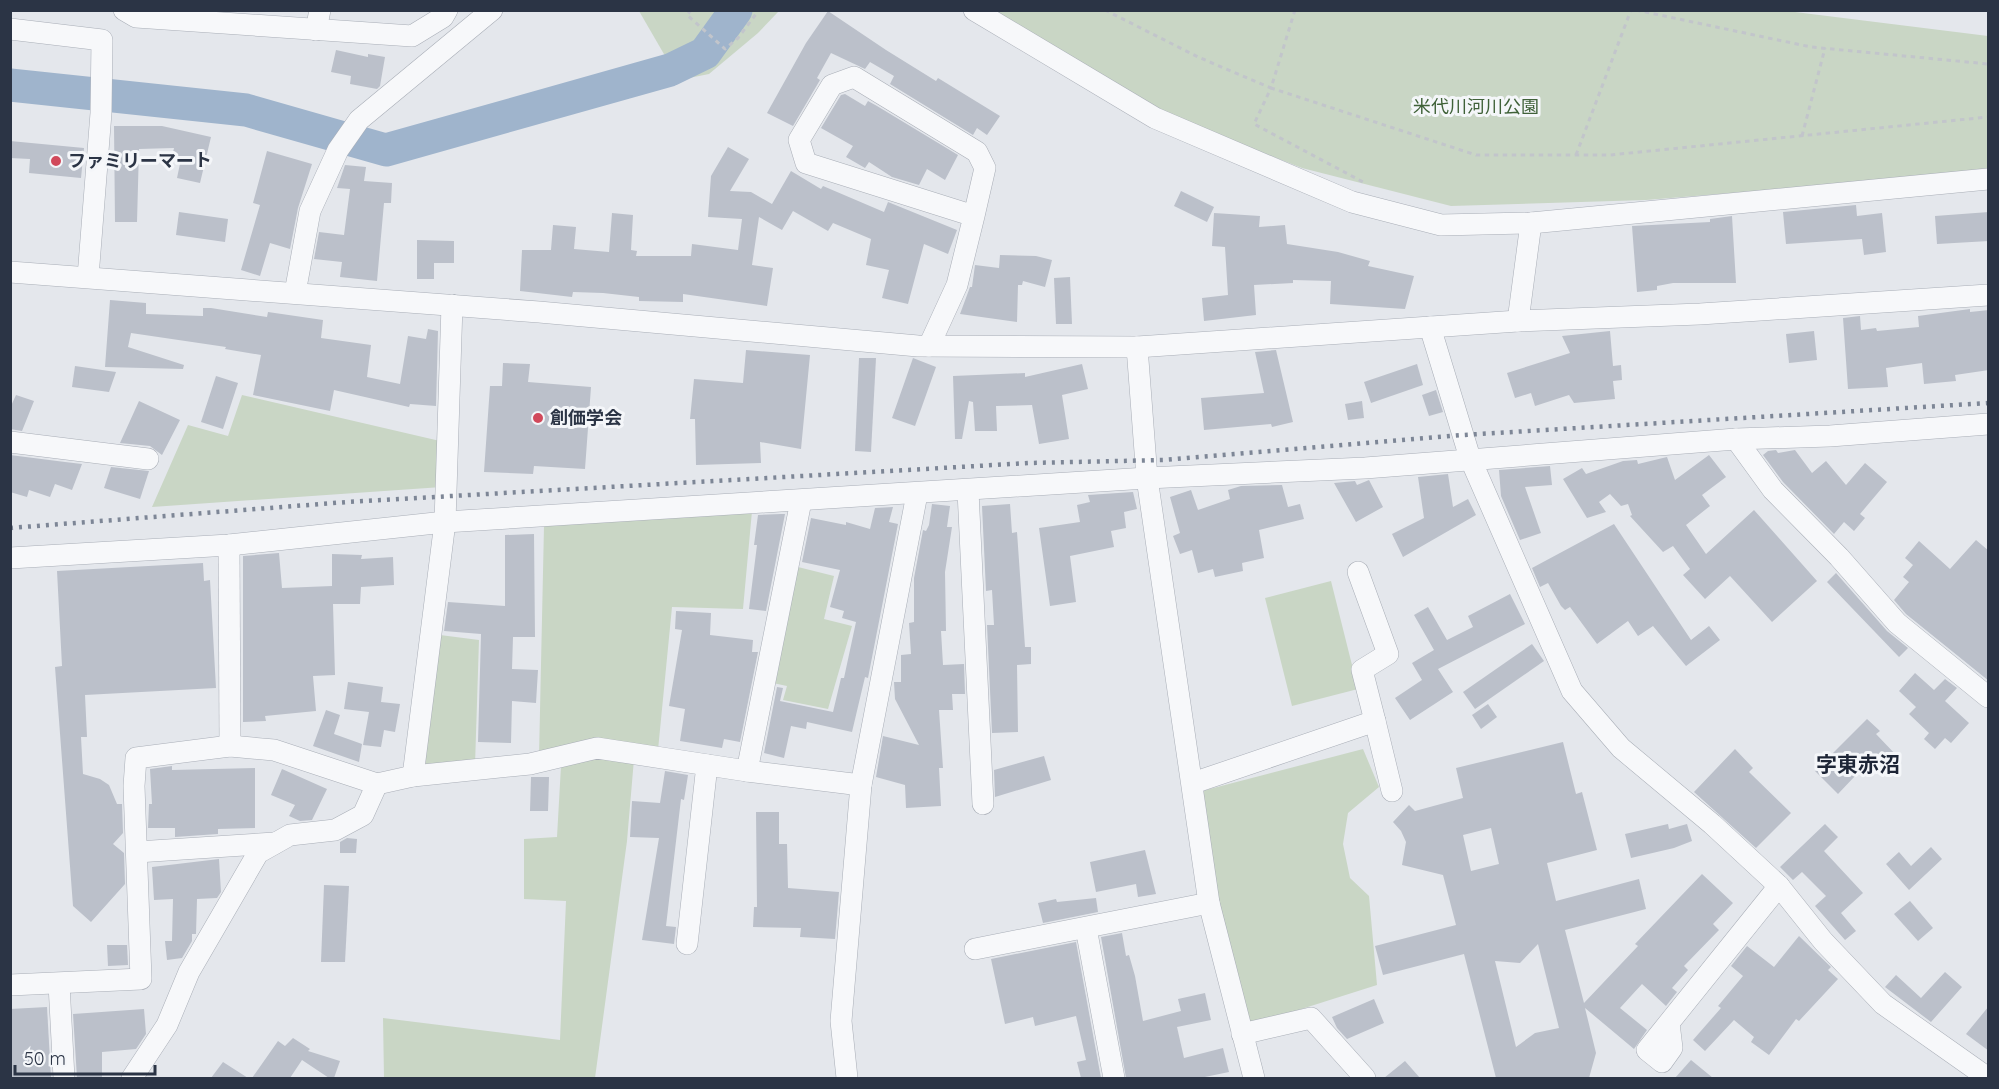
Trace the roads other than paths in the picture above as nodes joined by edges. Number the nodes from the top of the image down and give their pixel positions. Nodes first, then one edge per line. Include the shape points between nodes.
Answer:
1 (492, 10) edge
2 (974, 10) edge
3 (134, 13) edge
4 (441, 13) edge
5 (178, 15) edge
6 (218, 17) edge
7 (318, 20) edge
8 (10, 29) edge
9 (1989, 179) edge
10 (974, 216) junction
11 (1531, 223) junction
12 (10, 272) edge
13 (88, 277) junction
14 (295, 293) junction
15 (1989, 295) edge
16 (452, 305) junction
17 (1518, 321) junction
18 (1430, 327) junction
19 (929, 346) junction
20 (1137, 347) junction
21 (1989, 424) edge
22 (1736, 439) junction
23 (10, 442) edge
24 (1470, 458) junction
25 (148, 459) dead end
26 (1147, 478) junction
27 (968, 491) junction
28 (917, 494) junction
29 (801, 501) junction
30 (445, 522) junction
31 (229, 545) junction
32 (10, 558) edge
33 (1358, 572) dead end
34 (1989, 697) edge
35 (1375, 721) junction
36 (230, 746) junction
37 (707, 765) junction
38 (747, 771) junction
39 (412, 776) junction
40 (1193, 783) junction
41 (377, 784) junction
42 (861, 785) junction
43 (1392, 791) dead end
44 (983, 804) dead end
45 (275, 843) junction
46 (138, 852) junction
47 (1779, 886) junction
48 (1209, 903) junction
49 (1086, 928) junction
50 (687, 944) dead end
51 (975, 949) dead end
52 (59, 984) junction
53 (10, 986) edge
54 (1669, 1023) dead end
55 (1242, 1034) junction
56 (64, 1078) edge
57 (132, 1078) edge
58 (847, 1078) edge
59 (1114, 1078) edge
60 (1254, 1078) edge
61 (1365, 1078) edge
62 (1989, 1078) edge

1 - 14 street via 358,120 338,150 310,211
2 - 11 street via 1155,118 1352,202 1441,225
3 - 5 street
4 - 7 street via 412,36
5 - 6 street
6 - 7 street
8 - 13 street via 102,40 101,113
9 - 11 street
10 - 10 street via 985,168 977,152 854,77 832,85 799,140 806,163
10 - 19 street via 957,285
11 - 17 street
12 - 13 street
13 - 14 street
14 - 16 street
15 - 17 street via 1700,314
16 - 19 street
16 - 30 street
17 - 18 street
18 - 20 street
18 - 24 street
19 - 20 street
20 - 26 street
21 - 22 street
22 - 24 street
22 - 34 street via 1773,490 1897,623
23 - 25 street
24 - 26 street via 1365,468
24 - 47 street via 1572,691 1621,748
26 - 27 street
26 - 40 street
27 - 28 street
27 - 44 street
28 - 29 street
28 - 42 street
29 - 30 street
29 - 38 street
30 - 31 street
30 - 39 street
31 - 32 street
31 - 36 street
33 - 35 street via 1388,654 1362,670
35 - 40 street
35 - 43 street
36 - 41 street via 274,750
36 - 46 street via 136,758
37 - 38 street
37 - 39 street via 597,748 531,764
37 - 50 street
38 - 42 street
39 - 41 street
40 - 48 street
41 - 45 street via 363,815 335,830 290,835
42 - 58 street via 841,1021
45 - 46 street
45 - 57 street via 258,853 189,972 167,1025
46 - 52 street via 141,979
47 - 54 street
47 - 62 street via 1823,941 1883,1004
48 - 49 street
48 - 55 street
49 - 51 street
49 - 59 street
52 - 53 street
52 - 56 street
55 - 60 street
55 - 61 street via 1311,1018

